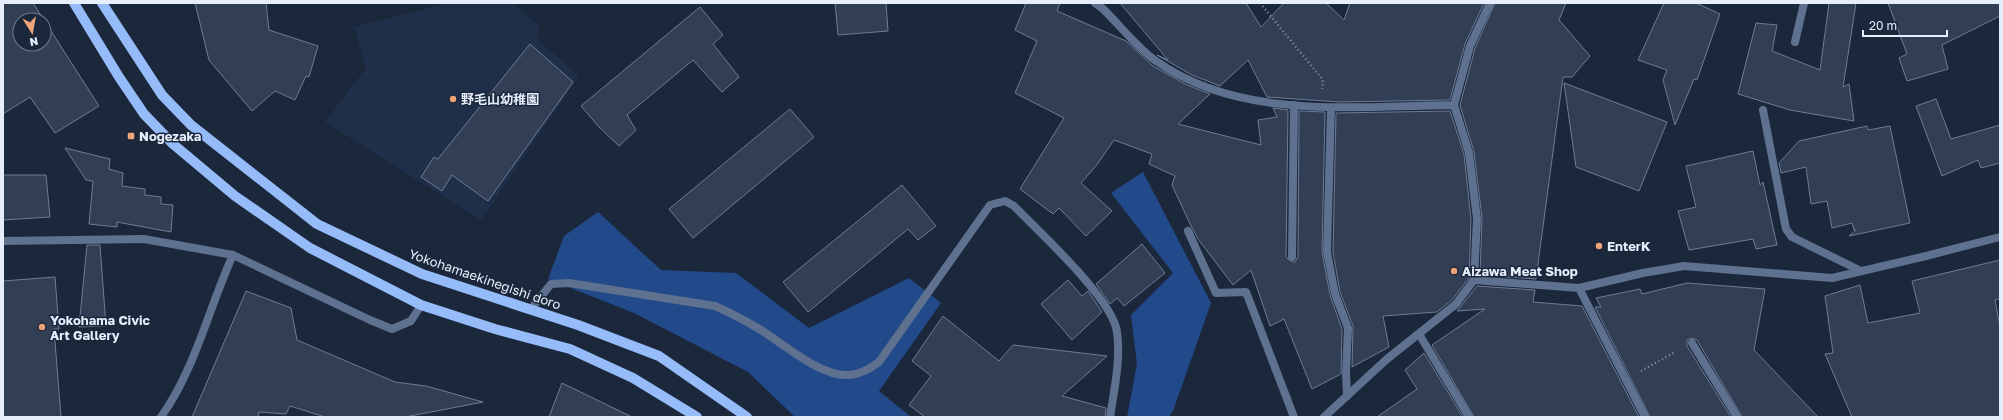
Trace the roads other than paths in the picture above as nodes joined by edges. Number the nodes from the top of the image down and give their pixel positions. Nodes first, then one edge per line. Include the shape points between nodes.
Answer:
1 (74, 3) edge
2 (102, 3) edge
3 (1094, 3) edge
4 (1490, 3) edge
5 (1804, 3) edge
6 (1795, 42) dead end
7 (1294, 105) junction
8 (1454, 105) junction
9 (1331, 108) junction
10 (1763, 110) dead end
11 (1188, 231) dead end
12 (2000, 237) edge
13 (3, 241) edge
14 (233, 255) junction
15 (1292, 257) dead end
16 (1861, 272) junction
17 (1474, 280) junction
18 (1580, 288) junction
19 (421, 305) junction
20 (531, 309) junction
21 (1419, 334) junction
22 (1692, 343) road end
23 (1347, 396) junction
24 (161, 417) edge
25 (698, 417) edge
26 (747, 417) edge
27 (1110, 417) edge
28 (1294, 417) edge
29 (1324, 417) edge
30 (1469, 417) edge
31 (1645, 417) edge
32 (1737, 417) edge

1 - 19 main road via 140,108 173,144 235,196 310,248
2 - 20 main road, Yokohamaekinegishi doro via 162,95 191,125 316,224 422,274
3 - 7 street via 1114,18 1156,61 1181,75 1210,88 1243,98
4 - 8 street via 1470,46
5 - 6 street
7 - 9 street
7 - 15 street
8 - 9 street
8 - 17 street via 1469,153 1477,219
9 - 23 street via 1327,252 1335,294 1348,328
10 - 16 street via 1786,228 1792,237
11 - 28 street via 1216,294 1246,292
12 - 16 street
13 - 14 street via 144,240
14 - 19 street via 392,328 412,321
14 - 24 street via 187,371
16 - 18 street via 1832,278 1684,266
17 - 18 street
17 - 21 street via 1456,304
18 - 31 street
19 - 25 main road via 495,329 570,349 633,378
20 - 26 main road, Yokohamaekinegishi doro via 659,356
20 - 27 street via 551,284 569,283 715,306 735,315 811,363 834,374 864,372 880,362 990,205 1005,201 1014,206 1088,283 1114,319 1118,350
21 - 23 street
21 - 30 street
22 - 32 street
23 - 29 street

